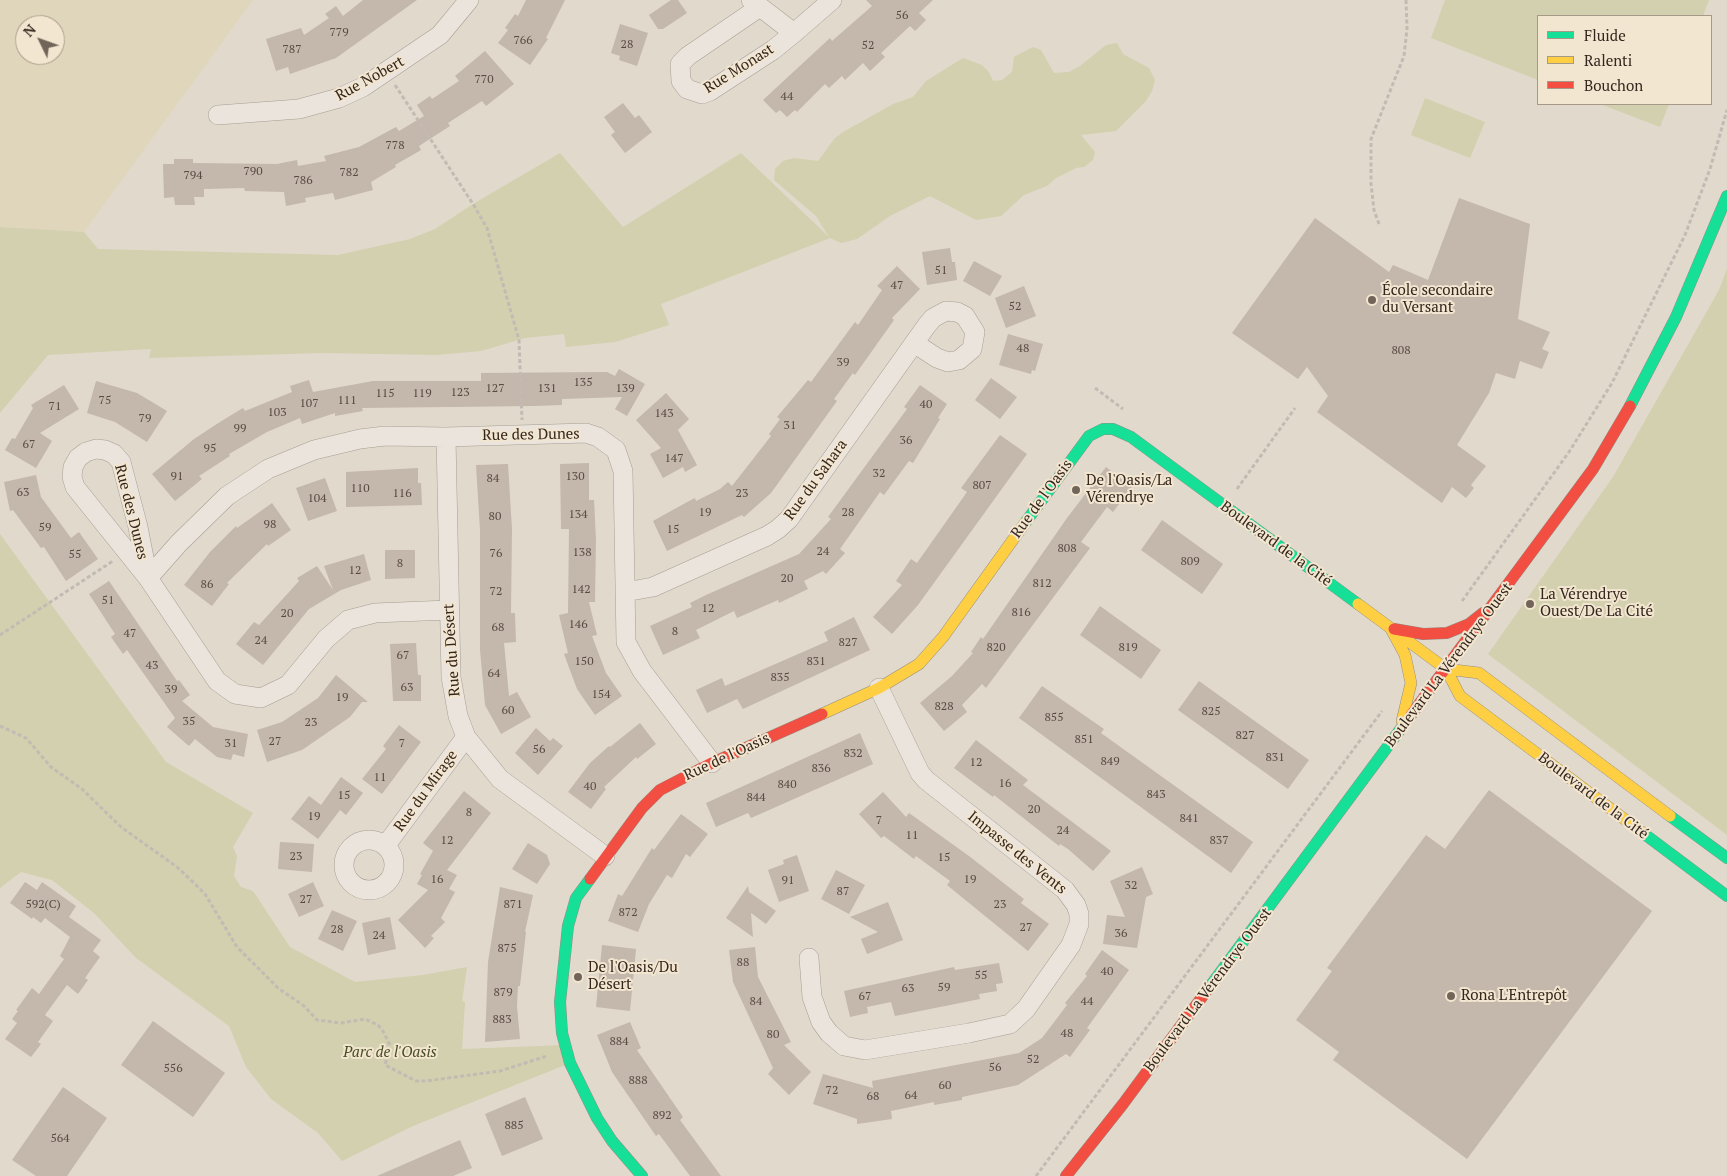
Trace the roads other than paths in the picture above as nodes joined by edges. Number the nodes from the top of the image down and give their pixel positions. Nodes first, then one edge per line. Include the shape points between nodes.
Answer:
1 (469, 0) edge
2 (832, 0) edge
3 (755, 4) edge
4 (794, 33) junction
5 (218, 114) dead end
6 (1727, 196) edge
7 (914, 343) dead end
8 (1102, 429) joint
9 (446, 437) junction
10 (148, 578) junction
11 (625, 592) junction
12 (1494, 605) junction
13 (448, 610) junction
14 (1390, 628) junction
15 (1446, 669) junction
16 (879, 688) junction
17 (1397, 735) junction
18 (466, 737) junction
19 (712, 763) junction
20 (386, 845) dead end
21 (605, 856) junction
22 (1727, 858) edge
23 (1727, 896) edge
24 (809, 958) dead end
25 (1123, 1104) junction
26 (642, 1176) edge
27 (1066, 1176) edge
28 (1076, 1176) edge

1 - 5 street, Rue Nobert via 440,36 363,86 318,106
2 - 4 street, Rue Monast
3 - 4 street, Rue Monast
3 - 4 street, Rue Monast via 680,64 681,82 686,89 702,94 710,91
6 - 12 street, Boulevard La Vérendrye Ouest via 1676,317 1618,428 1577,491
7 - 11 street, Rue du Sahara via 789,519 778,529 653,587
8 - 14 street, Boulevard de la Cité via 1113,429 1131,437
8 - 16 street, Rue de l'Oasis via 1088,436 929,654 905,674
9 - 10 street, Rue des Dunes via 360,439 314,450 268,469 227,496
9 - 11 street, Rue des Dunes via 586,433 616,450 623,471
9 - 13 street, Rue du Désert
10 - 10 street, Rue des Dunes via 120,462 114,454 96,449 78,458 73,467 74,487
10 - 13 street, Rue des Dunes via 217,681 235,694 248,698 261,698 288,685 326,639 348,620 375,613
11 - 19 street, Rue des Dunes via 624,626 632,656
12 - 14 street via 1469,624 1447,633 1423,634
12 - 15 street, Boulevard La Vérendrye Ouest
13 - 18 street, Rue du Désert via 453,691
14 - 15 street, Boulevard de la Cité
14 - 17 street via 1405,655 1411,683
15 - 17 street, Boulevard La Vérendrye Ouest
15 - 22 street, Boulevard de la Cité via 1479,673
15 - 23 street, Boulevard de la Cité via 1460,696
16 - 19 street, Rue de l'Oasis
16 - 24 street, Impasse des Vents via 920,773 1065,890 1080,914 1079,924 1071,945 1026,1010 1010,1024 865,1050 844,1046 828,1033 821,1022 812,997
17 - 25 street, Boulevard La Vérendrye Ouest
18 - 20 street, Rue du Mirage
18 - 21 street, Rue du Désert via 500,779
19 - 21 street, Rue de l'Oasis via 655,794
21 - 26 street, Rue de l'Oasis via 576,898 570,915 560,1002 561,1026 575,1075 597,1118
25 - 27 street, Boulevard La Vérendrye Ouest
25 - 28 street, Boulevard La Vérendrye Ouest

